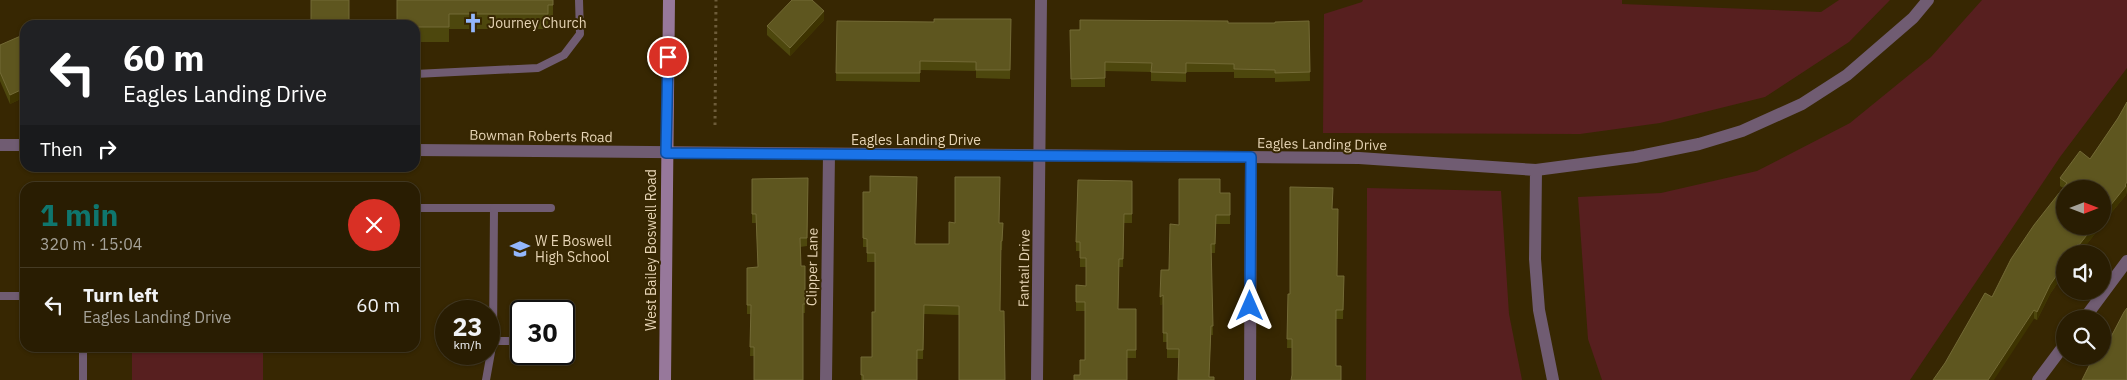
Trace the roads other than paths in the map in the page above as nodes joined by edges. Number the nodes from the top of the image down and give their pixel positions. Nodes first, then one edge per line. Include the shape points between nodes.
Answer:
1 (579, 0) edge
2 (669, 0) edge
3 (1041, 0) edge
4 (1928, 0) edge
5 (420, 74) edge
6 (0, 145) edge
7 (20, 145) edge
8 (420, 150) edge
9 (666, 153) junction
10 (829, 154) junction
11 (1040, 156) junction
12 (1251, 157) junction
13 (1536, 170) junction
14 (420, 208) edge
15 (494, 208) junction
16 (551, 208) dead end
17 (2127, 261) edge
18 (0, 296) edge
19 (20, 296) edge
20 (493, 300) edge
21 (2091, 310) edge
22 (83, 352) edge
23 (2056, 356) edge
24 (489, 365) edge
25 (83, 380) edge
26 (486, 380) edge
27 (665, 380) edge
28 (826, 380) edge
29 (1037, 380) edge
30 (1250, 380) edge
31 (1553, 380) edge
32 (2038, 380) edge

1 - 5 lane via 580,34 564,55 538,68
2 - 9 main road, West Bailey Boswell Road
3 - 11 street, Fantail Drive
4 - 13 street, Eagles Landing Drive via 1914,18 1847,75 1802,104 1742,130 1699,144 1635,157
6 - 7 street
8 - 9 street, Bowman Roberts Road
9 - 10 street, Eagles Landing Drive
9 - 27 main road, West Bailey Boswell Road
10 - 11 street, Eagles Landing Drive
10 - 28 street, Clipper Lane
11 - 12 street, Eagles Landing Drive
11 - 29 street, Fantail Drive
12 - 13 street, Eagles Landing Drive via 1358,158
12 - 30 street
13 - 31 street via 1535,259 1539,310
14 - 15 lane
15 - 16 lane
15 - 20 lane
17 - 21 street
18 - 19 lane
22 - 25 lane
23 - 32 street
24 - 26 lane

